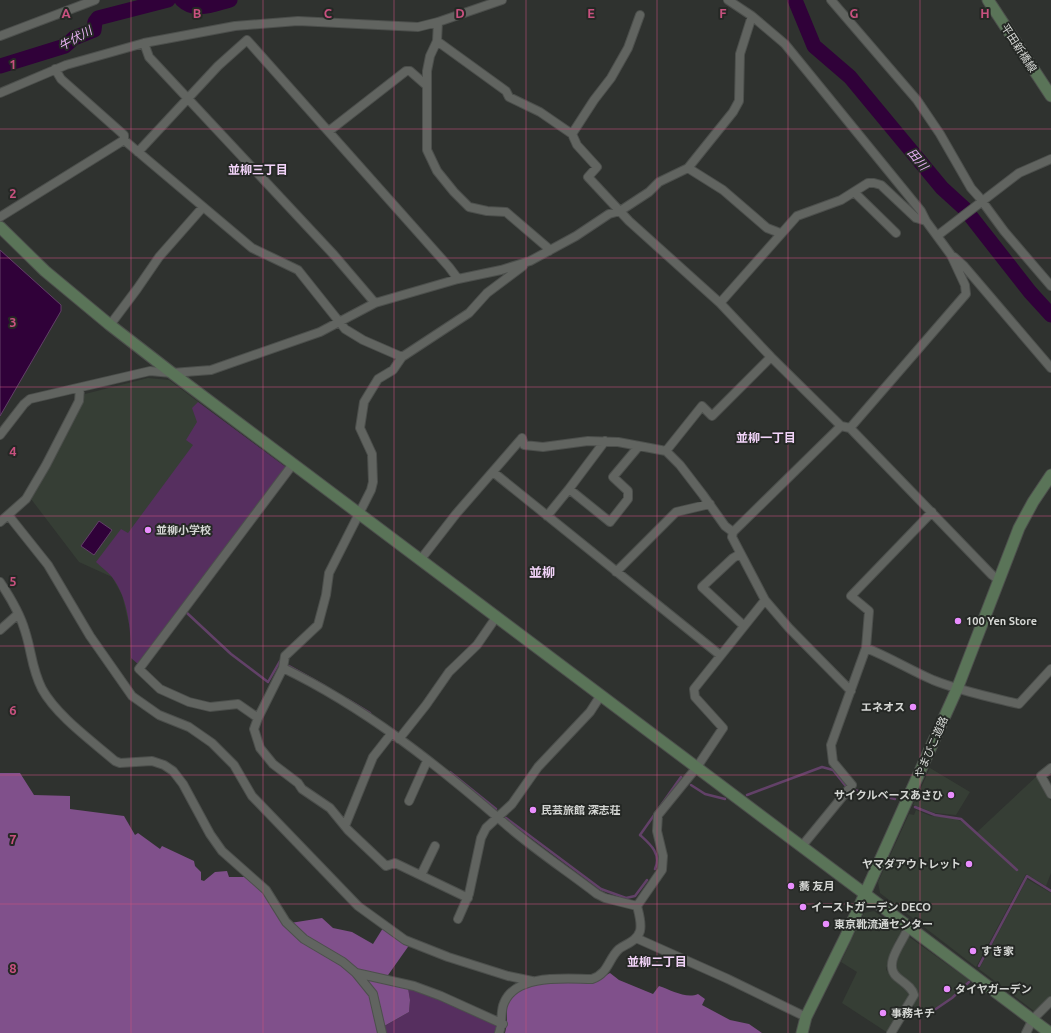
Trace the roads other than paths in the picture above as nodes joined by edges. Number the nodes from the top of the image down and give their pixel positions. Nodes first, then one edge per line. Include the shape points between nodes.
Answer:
1 (95, 0) edge
2 (502, 0) edge
3 (728, 0) edge
4 (831, 0) edge
5 (988, 0) edge
6 (640, 15) dead end
7 (752, 16) junction
8 (438, 22) junction
9 (0, 36) edge
10 (437, 41) junction
11 (144, 43) junction
12 (55, 69) junction
13 (426, 85) junction
14 (0, 93) edge
15 (188, 96) junction
16 (1051, 96) edge
17 (330, 131) junction
18 (572, 134) junction
19 (124, 140) junction
20 (138, 152) junction
21 (1051, 159) edge
22 (688, 168) junction
23 (854, 192) junction
24 (981, 202) junction
25 (203, 207) junction
26 (620, 211) junction
27 (0, 217) edge
28 (926, 221) junction
29 (0, 227) edge
30 (780, 233) junction
31 (896, 233) dead end
32 (939, 235) junction
33 (550, 252) junction
34 (951, 255) junction
35 (530, 261) junction
36 (458, 279) junction
37 (1051, 286) edge
38 (720, 303) junction
39 (375, 304) junction
40 (339, 320) junction
41 (110, 325) junction
42 (402, 358) junction
43 (771, 358) junction
44 (1051, 368) edge
45 (172, 373) junction
46 (80, 388) junction
47 (841, 426) junction
48 (850, 428) junction
49 (0, 435) edge
50 (605, 441) junction
51 (639, 446) junction
52 (666, 451) junction
53 (293, 464) junction
54 (493, 472) junction
55 (1051, 475) edge
56 (569, 489) junction
57 (710, 504) junction
58 (932, 512) junction
59 (360, 513) junction
60 (9, 516) junction
61 (548, 516) junction
62 (0, 522) edge
63 (733, 532) junction
64 (740, 554) junction
65 (421, 559) junction
66 (616, 572) junction
67 (1000, 580) junction
68 (0, 582) edge
69 (765, 600) junction
70 (18, 614) junction
71 (497, 616) junction
72 (744, 626) junction
73 (0, 630) edge
74 (866, 648) junction
75 (720, 655) junction
76 (283, 668) junction
77 (1051, 669) edge
78 (957, 689) junction
79 (851, 691) junction
80 (600, 694) junction
81 (258, 718) junction
82 (391, 734) junction
83 (399, 739) junction
84 (428, 761) junction
85 (697, 767) junction
86 (1051, 768) edge
87 (1051, 794) edge
88 (409, 801) dead end
89 (498, 816) junction
90 (345, 826) junction
91 (435, 846) dead end
92 (802, 846) junction
93 (421, 875) junction
94 (864, 894) junction
95 (468, 898) junction
96 (637, 906) junction
97 (458, 919) dead end
98 (909, 926) junction
99 (636, 938) junction
100 (356, 973) junction
101 (532, 981) junction
102 (1051, 1001) edge
103 (806, 1017) junction
104 (1033, 1019) junction
105 (502, 1024) junction
106 (382, 1033) edge
107 (499, 1033) edge
108 (802, 1033) edge
109 (891, 1033) edge
110 (1026, 1033) edge
111 (1050, 1033) edge

1 - 9 street
2 - 8 street
3 - 7 street
4 - 24 street via 917,100
5 - 16 street, 平田新橋線
6 - 18 street via 628,48 611,78
7 - 22 street via 740,54 739,101
7 - 28 street via 785,44 867,142
8 - 10 street
8 - 11 street via 418,26 298,21 236,26
10 - 13 street via 430,56
10 - 18 street via 506,91 509,97 540,112
11 - 12 street
11 - 15 street via 149,57
12 - 14 street
12 - 19 street via 61,79 124,135
13 - 17 street via 406,70
13 - 33 street via 427,150 438,171 470,207 506,212
15 - 17 street via 247,40
15 - 20 street
15 - 39 street via 334,255
17 - 36 street
18 - 26 street via 577,145 598,167 588,177
19 - 20 street
19 - 27 street
20 - 25 street
21 - 24 street via 1019,173
22 - 26 street via 659,182 649,192
22 - 30 street via 723,190 768,228
23 - 28 street via 874,182 881,185 916,218
23 - 30 street via 841,200 797,216
23 - 31 street
24 - 32 street
24 - 37 street
25 - 40 street via 252,248 298,270
25 - 41 street via 159,257
26 - 33 street via 609,214
26 - 38 street
28 - 32 street
29 - 41 street via 45,271
30 - 38 street via 748,274
32 - 34 street
33 - 35 street
34 - 44 street via 964,266
34 - 48 street via 965,285 966,294
35 - 36 street
35 - 42 street via 487,293 469,313
36 - 39 street
38 - 43 street
39 - 40 street
40 - 42 street via 345,329 363,340
40 - 45 street via 320,332 211,370
41 - 45 street
42 - 59 street via 393,370 378,379 364,402 360,428 372,454 373,482
43 - 47 street
43 - 52 street via 712,416 702,406
45 - 46 street via 150,371
45 - 53 street
46 - 49 street via 30,399
46 - 60 street via 79,401 46,465 26,499
47 - 48 street
47 - 63 street
48 - 58 street
50 - 51 street
50 - 54 street via 543,448 524,444 522,438
50 - 56 street
51 - 52 street
51 - 56 street via 613,477 628,491 628,499 610,522
52 - 57 street
53 - 59 street
53 - 81 street via 139,669 160,690 189,702 210,707 238,704
54 - 61 street
54 - 65 street
55 - 67 street, やまびこ道路 via 1019,528
56 - 61 street
57 - 63 street via 725,526
57 - 66 street via 676,512
58 - 67 street via 992,576
58 - 74 street via 852,596 869,611
59 - 65 street
59 - 76 street via 329,573 318,625 285,656
60 - 62 street
60 - 101 street via 48,565 90,636 132,696 159,715 189,727 212,743 234,765 252,796 358,906 405,940 448,957
61 - 66 street
63 - 64 street via 732,537
64 - 69 street
64 - 72 street via 702,587
65 - 71 street
66 - 75 street
67 - 78 street, やまびこ道路
68 - 70 street
69 - 72 street
69 - 79 street
70 - 73 street
70 - 100 street via 25,630 32,666 43,690 64,716 115,761 152,761 173,771 222,851 266,890 286,922 304,939 343,962
71 - 80 street
71 - 83 street via 477,645 449,672
72 - 75 street
74 - 78 street
74 - 79 street
75 - 85 street via 694,689 696,697 723,728
76 - 81 street
76 - 82 street via 363,713
77 - 78 street via 1019,704
78 - 94 street, やまびこ道路
79 - 92 street via 831,749 833,762 852,785
80 - 85 street
80 - 89 street via 590,712 538,766 512,804
81 - 90 street via 254,729 260,748 273,764 302,789 330,808
82 - 83 street
82 - 90 street via 373,757
83 - 84 street
84 - 88 street
84 - 89 street
85 - 92 street
85 - 96 street via 658,814 656,831 662,856 662,870
86 - 87 street via 1041,776
89 - 95 street via 486,828 481,838
89 - 96 street via 502,822 597,894
90 - 93 street via 386,866 396,862
91 - 93 street via 434,855
92 - 94 street
93 - 95 street
94 - 98 street
94 - 103 street, やまびこ道路
95 - 97 street
96 - 99 street via 640,932
98 - 104 street
98 - 109 street via 899,944 891,968 893,973 913,990 914,995
99 - 101 street via 618,950 607,969 597,978 549,978
99 - 103 street
100 - 105 street via 414,986
100 - 106 street via 373,994
101 - 105 street via 510,993 503,1004
102 - 104 street
103 - 108 street, やまびこ道路
104 - 110 street
104 - 111 street
105 - 107 street

